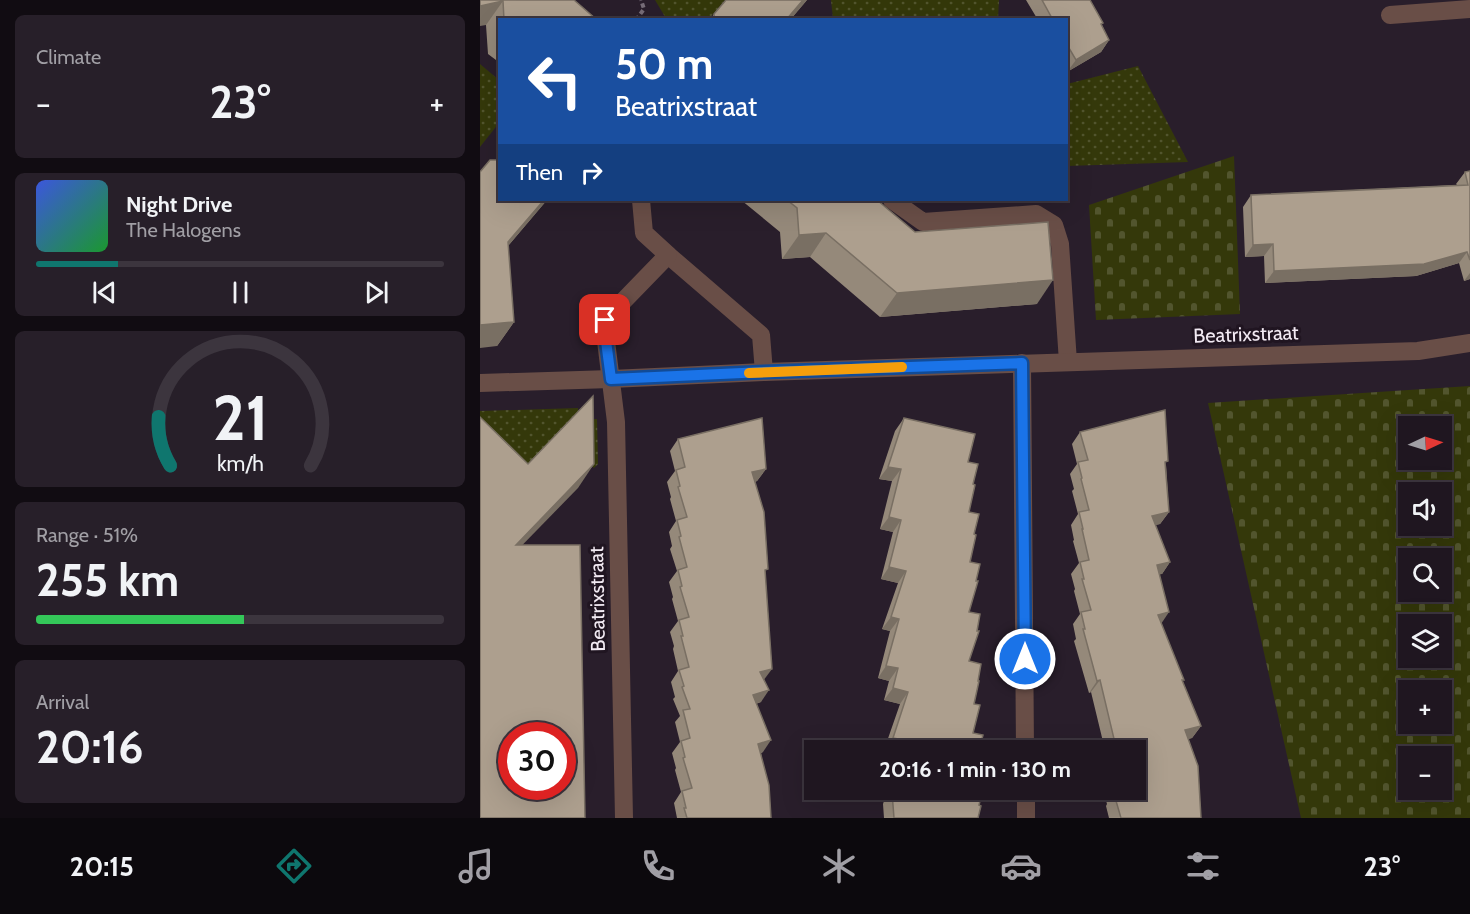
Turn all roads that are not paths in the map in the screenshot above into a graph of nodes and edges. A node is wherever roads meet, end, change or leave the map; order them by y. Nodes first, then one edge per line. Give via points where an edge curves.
1 (1470, 9) edge
2 (1390, 15) dead end
3 (641, 201) edge
4 (893, 201) edge
5 (668, 255) junction
6 (1470, 343) edge
7 (1068, 362) junction
8 (1022, 363) junction
9 (764, 372) junction
10 (611, 379) junction
11 (480, 383) edge
12 (1025, 740) edge
13 (1026, 800) edge
14 (624, 818) edge
15 (1026, 818) edge

1 - 2 street
3 - 5 street via 644,233
4 - 7 street via 923,222 1036,214 1054,225 1060,244
5 - 9 street via 761,335
5 - 10 street, Beatrixstraat via 605,320
6 - 7 street, Beatrixstraat via 1418,351
7 - 8 street, Beatrixstraat
8 - 9 street, Beatrixstraat
8 - 12 street
9 - 10 street, Beatrixstraat
10 - 11 street, Beatrixstraat
10 - 14 street, Beatrixstraat via 616,422
13 - 15 street

